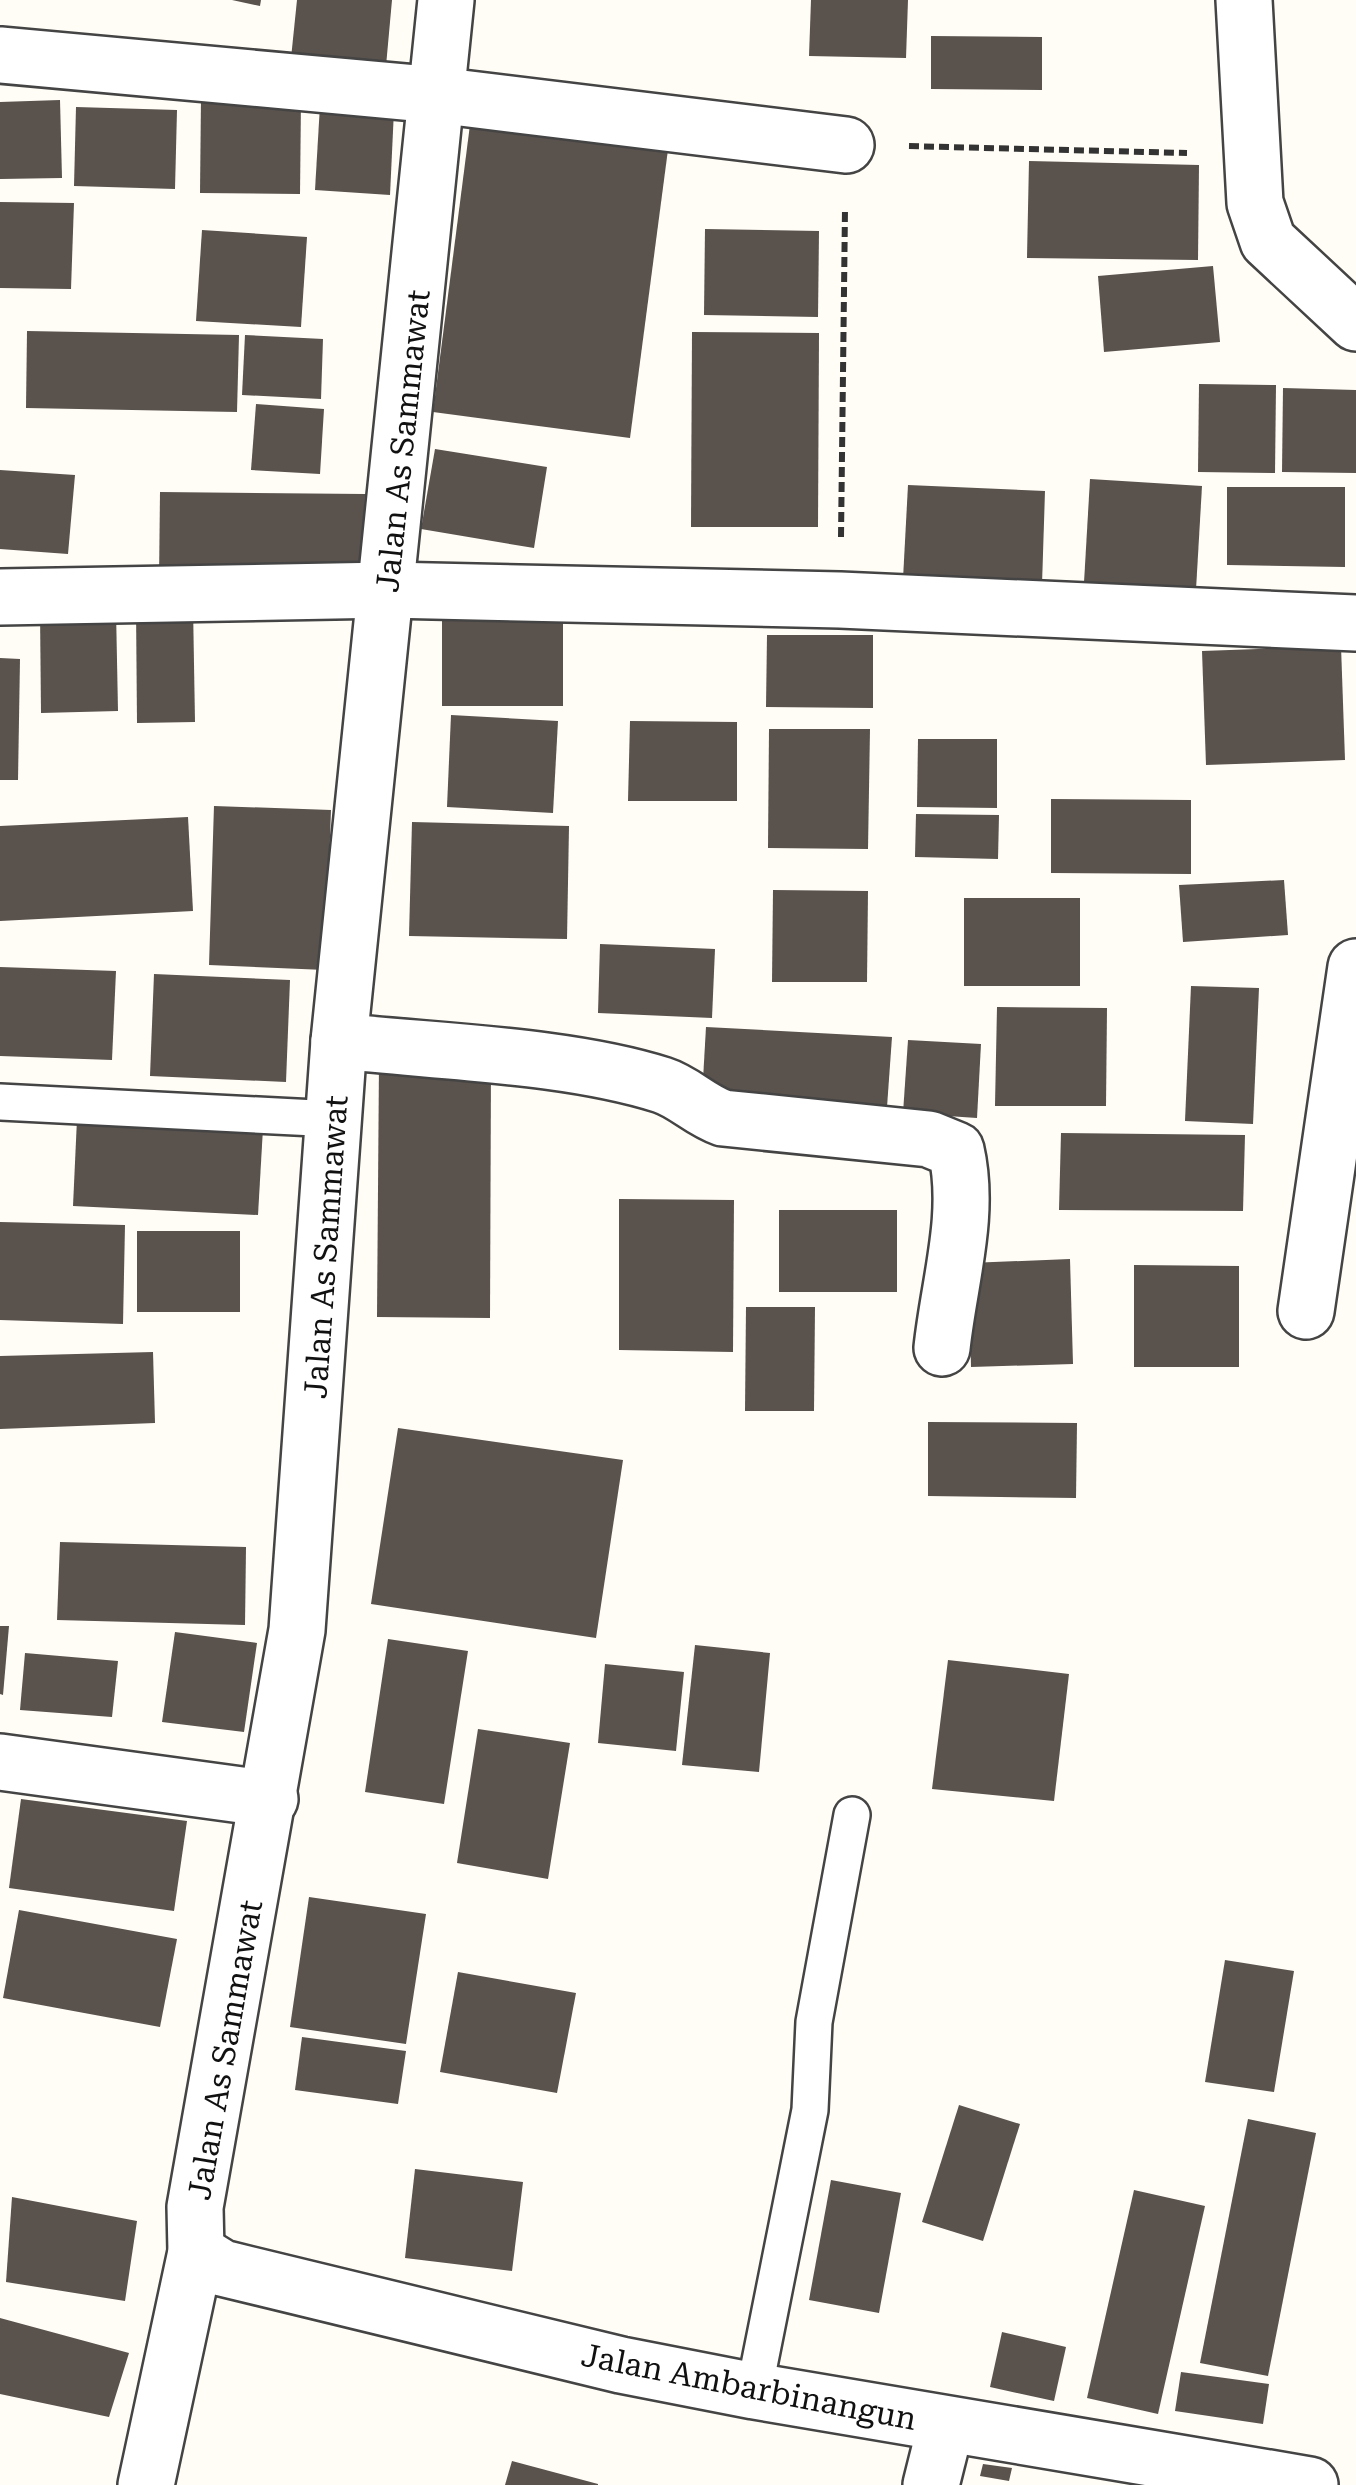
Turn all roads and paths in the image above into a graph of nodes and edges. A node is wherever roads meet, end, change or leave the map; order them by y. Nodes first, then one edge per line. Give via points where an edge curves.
1 (446, 0) edge
2 (1244, 0) edge
3 (0, 55) edge
4 (437, 94) junction
5 (846, 145) junction
6 (1253, 154) junction
7 (1356, 323) edge
8 (388, 590) junction
9 (0, 596) edge
10 (840, 600) junction
11 (1356, 623) edge
12 (1356, 967) edge
13 (340, 1041) junction
14 (0, 1102) edge
15 (335, 1119) junction
16 (1306, 1311) dead end
17 (942, 1348) dead end
18 (0, 1762) edge
19 (270, 1799) junction
20 (852, 1816) dead end
21 (196, 2252) junction
22 (754, 2392) junction
23 (946, 2425) junction
24 (146, 2485) edge
25 (932, 2485) edge
26 (1310, 2485) edge

1 - 4 street, Jalan As Sammawat
2 - 6 street
3 - 4 street
4 - 5 street
4 - 8 street, Jalan As Sammawat
5 - 6 path
5 - 10 path
6 - 7 street via 1255,203 1268,240
8 - 9 street
8 - 10 street
8 - 13 street, Jalan As Sammawat
10 - 11 street
12 - 16 street
13 - 15 street, Jalan As Sammawat
13 - 17 street via 612,1071 668,1086 723,1118 929,1139 956,1150 962,1175 959,1238
14 - 15 lane
15 - 19 street, Jalan As Sammawat via 298,1630
18 - 19 street
19 - 21 street, Jalan As Sammawat via 195,2207
20 - 22 lane via 814,2022 810,2110
21 - 22 street, Jalan Ambarbinangun via 222,2268
21 - 24 street, Jalan As Sammawat
22 - 23 street, Jalan Ambarbinangun
23 - 25 street
23 - 26 street, Jalan Ambarbinangun

